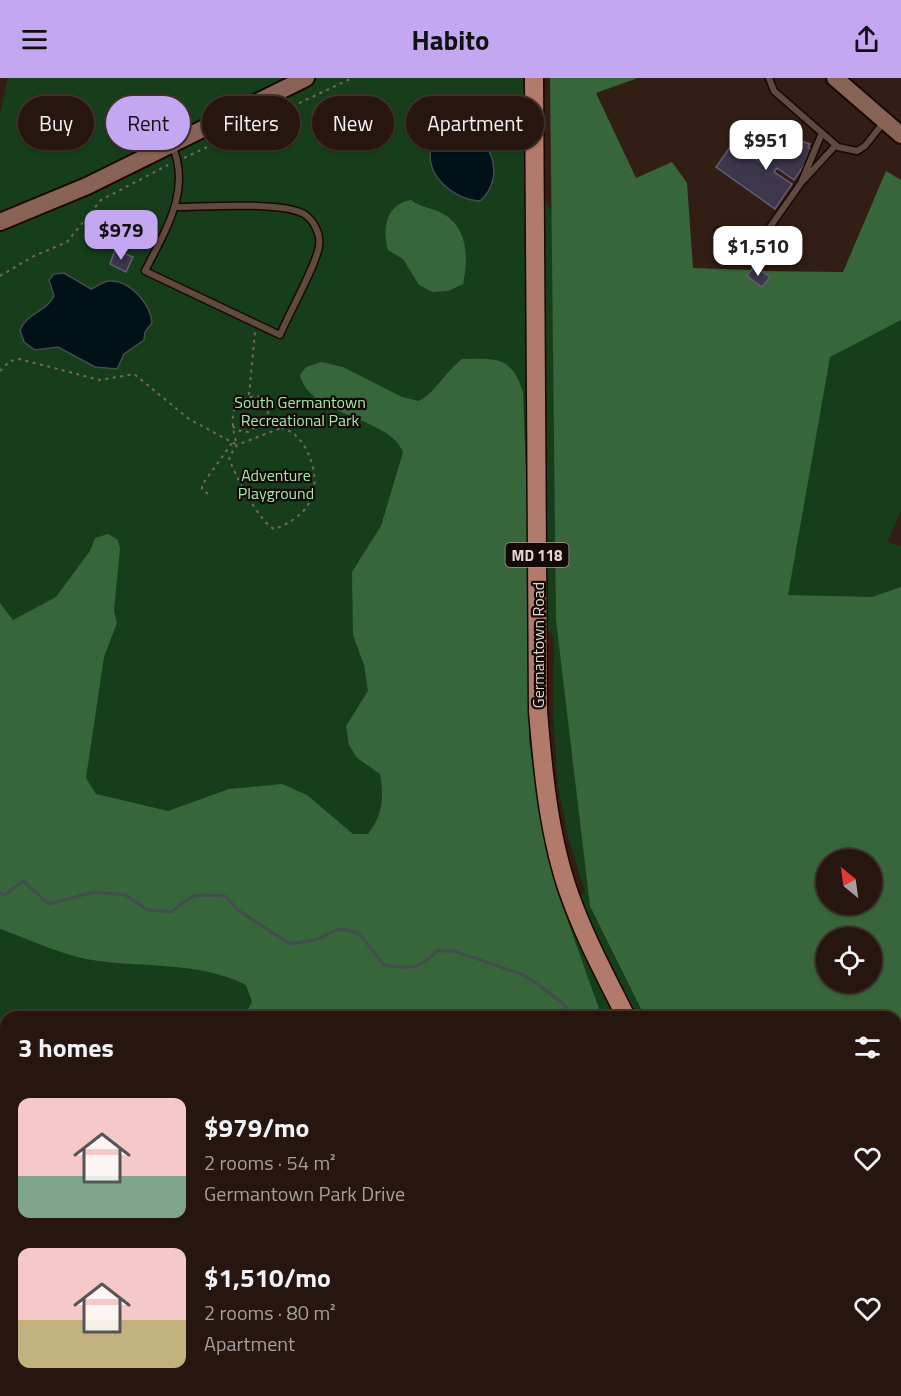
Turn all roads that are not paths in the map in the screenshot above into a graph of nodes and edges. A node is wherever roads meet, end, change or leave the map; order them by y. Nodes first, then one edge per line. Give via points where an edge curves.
1 (306, 78) edge
2 (534, 78) edge
3 (769, 78) edge
4 (835, 78) edge
5 (884, 122) junction
6 (822, 133) junction
7 (190, 135) edge
8 (901, 135) edge
9 (836, 145) junction
10 (160, 150) edge
11 (174, 150) edge
12 (801, 183) junction
13 (176, 207) junction
14 (0, 222) edge
15 (718, 231) dead end
16 (623, 1011) edge

1 - 7 street
2 - 16 main road, Germantown Road / MD 118 via 541,757 551,822 569,894
3 - 6 lane via 774,91
4 - 5 street
5 - 8 street
5 - 9 lane via 857,151
6 - 9 lane
6 - 12 lane
9 - 12 lane
10 - 14 street
11 - 13 lane via 180,187
12 - 15 lane via 751,254
13 - 13 lane via 145,272 280,334 319,248 311,219 280,208

